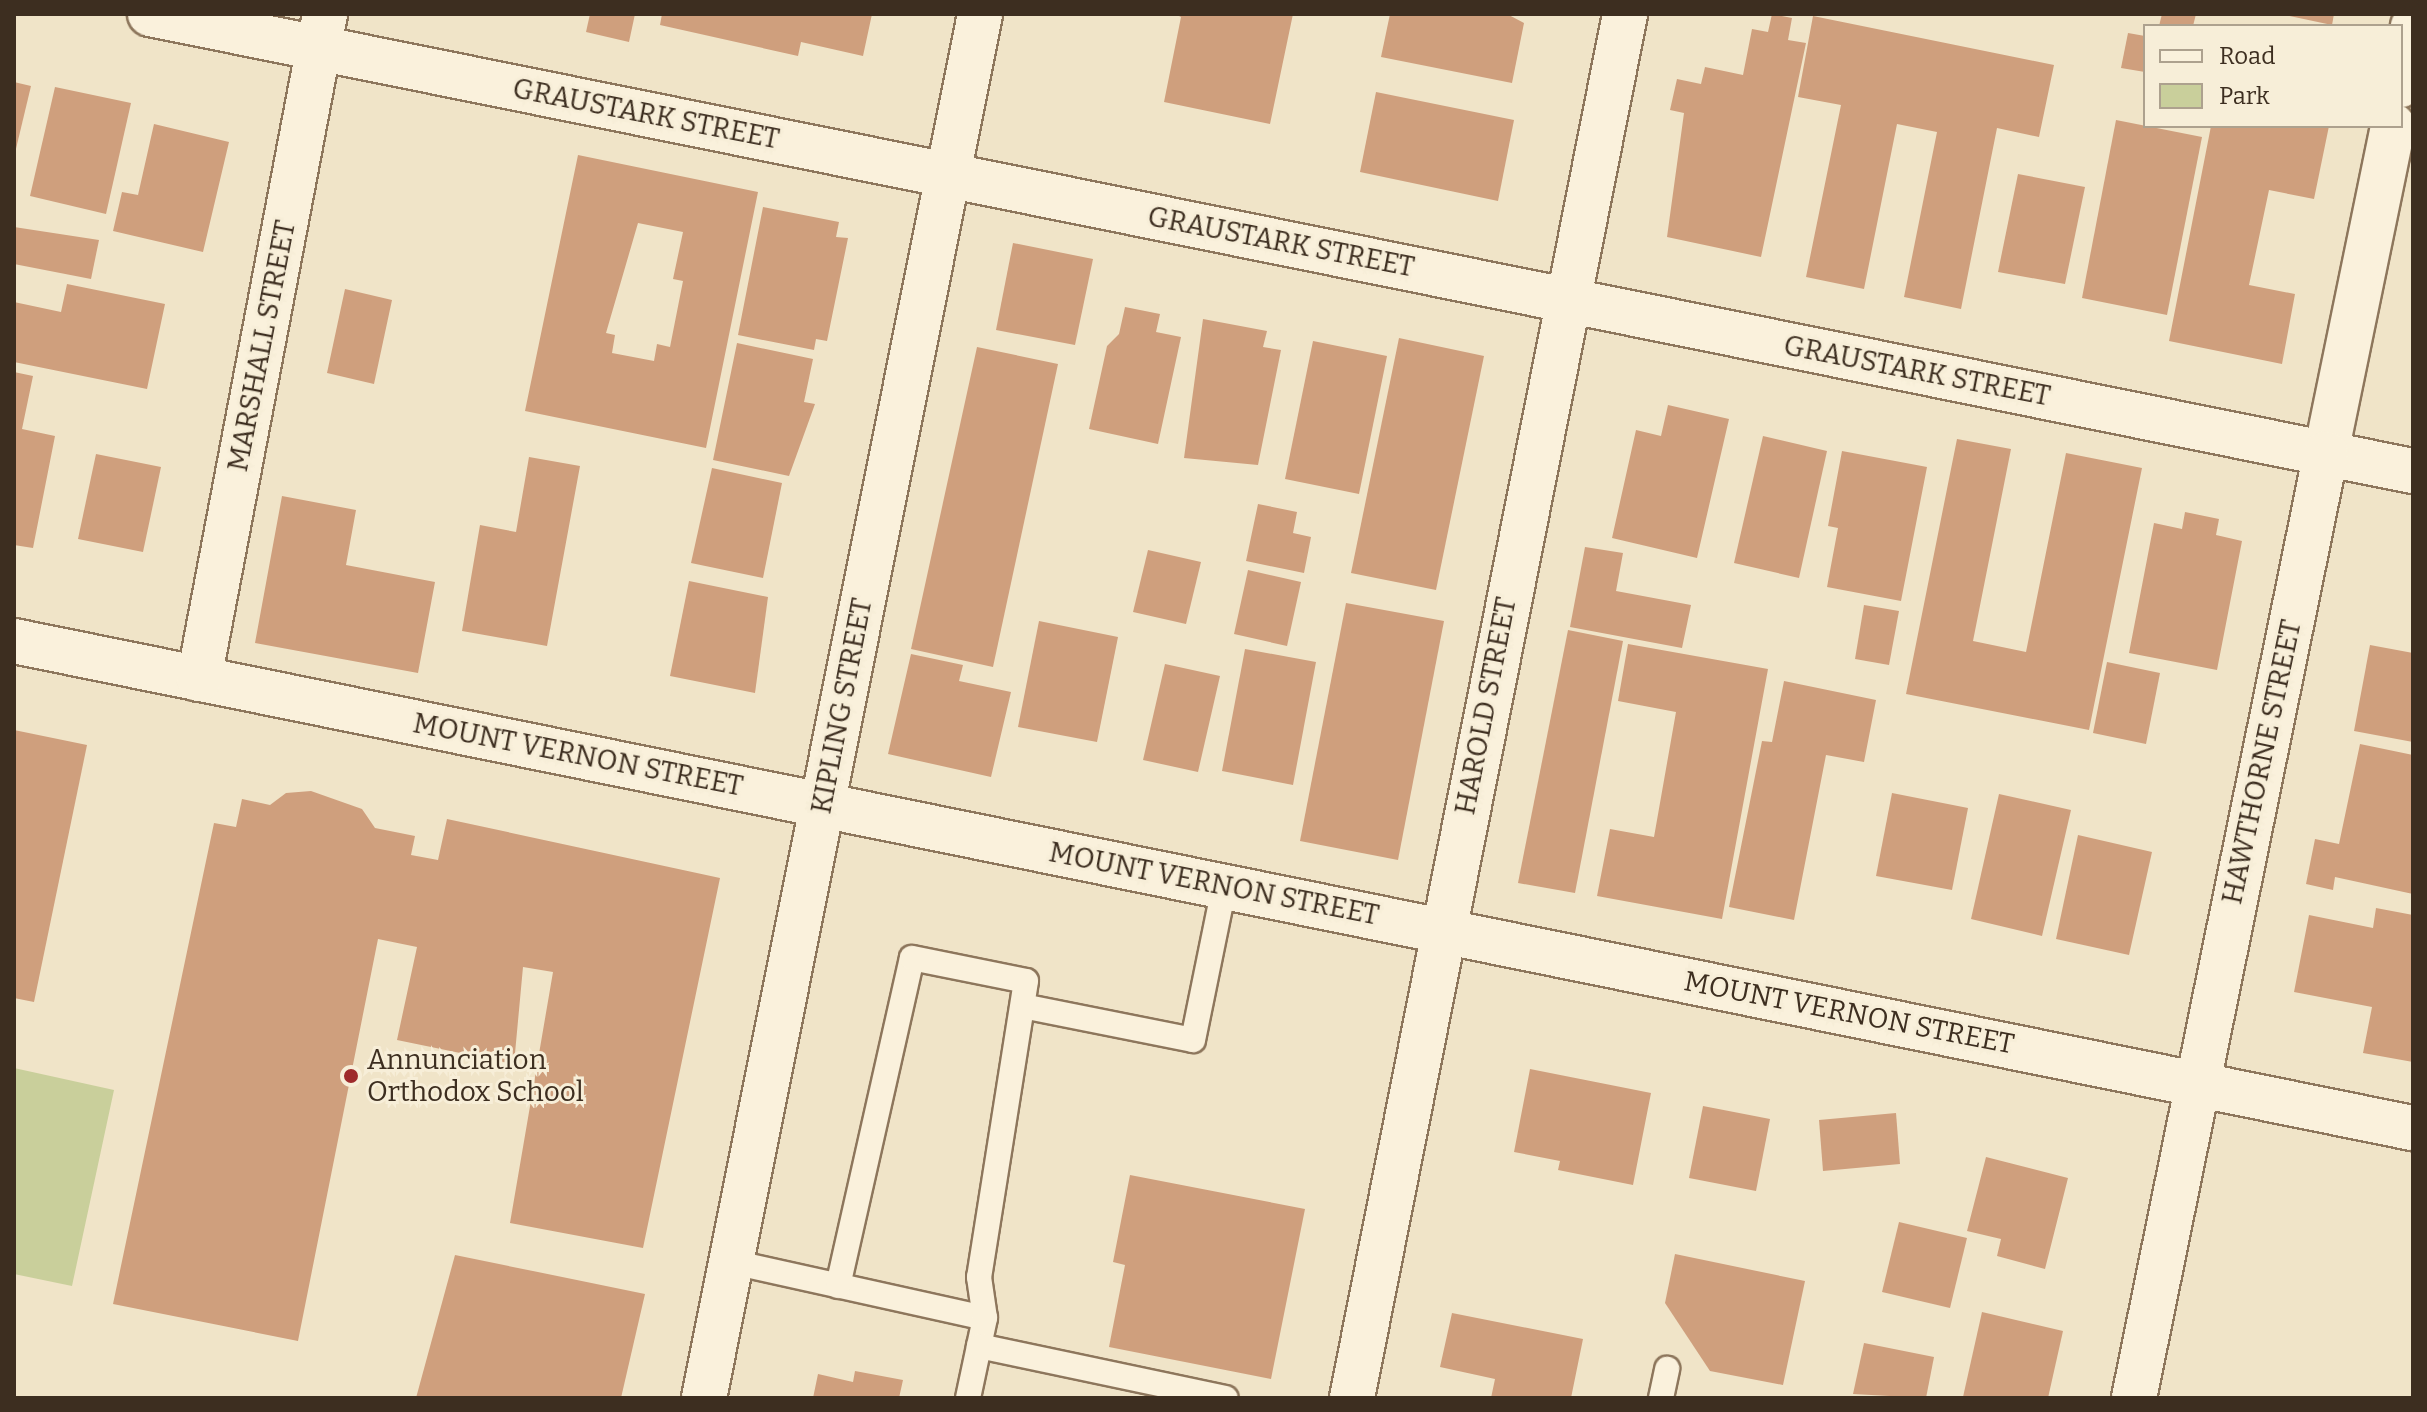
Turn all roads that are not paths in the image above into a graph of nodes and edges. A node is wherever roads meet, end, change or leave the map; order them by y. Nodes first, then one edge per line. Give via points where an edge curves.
1 (150, 14) edge
2 (980, 14) edge
3 (1625, 14) edge
4 (2413, 26) edge
5 (322, 31) edge
6 (2403, 75) edge
7 (2397, 152) edge
8 (948, 175) junction
9 (1567, 300) junction
10 (2326, 453) junction
11 (2413, 471) edge
12 (14, 641) edge
13 (199, 679) junction
14 (822, 805) junction
15 (1224, 887) junction
16 (1441, 931) junction
17 (1023, 1006) junction
18 (2196, 1083) junction
19 (2413, 1128) edge
20 (732, 1262) junction
21 (838, 1286) junction
22 (985, 1318) junction
23 (979, 1346) junction
24 (1667, 1369) dead end
25 (704, 1398) edge
26 (968, 1398) edge
27 (1226, 1398) edge
28 (1352, 1398) edge
29 (1661, 1398) edge
30 (2134, 1398) edge

1 - 5 street, GRAUSTARK STREET
2 - 8 street, KIPLING STREET
3 - 9 street, HAROLD STREET
4 - 6 street
5 - 8 street, GRAUSTARK STREET
5 - 13 street, MARSHALL STREET
7 - 10 street, HAWTHORNE STREET
8 - 9 street, GRAUSTARK STREET
8 - 14 street, KIPLING STREET
9 - 10 street, GRAUSTARK STREET
9 - 16 street, HAROLD STREET
10 - 11 street, GRAUSTARK STREET
10 - 18 street, HAWTHORNE STREET
12 - 13 street, MOUNT VERNON STREET
13 - 14 street, MOUNT VERNON STREET
14 - 15 street, MOUNT VERNON STREET
14 - 20 street, KIPLING STREET
15 - 16 street, MOUNT VERNON STREET
15 - 17 lane via 1193,1040
16 - 18 street, MOUNT VERNON STREET
16 - 28 street, HAROLD STREET
17 - 21 lane via 1026,981 912,958
17 - 22 lane via 979,1277
18 - 19 street, MOUNT VERNON STREET
18 - 30 street, HAWTHORNE STREET
20 - 21 lane
20 - 25 street, KIPLING STREET
21 - 22 lane
22 - 23 lane
23 - 26 lane
23 - 27 lane
24 - 29 lane

